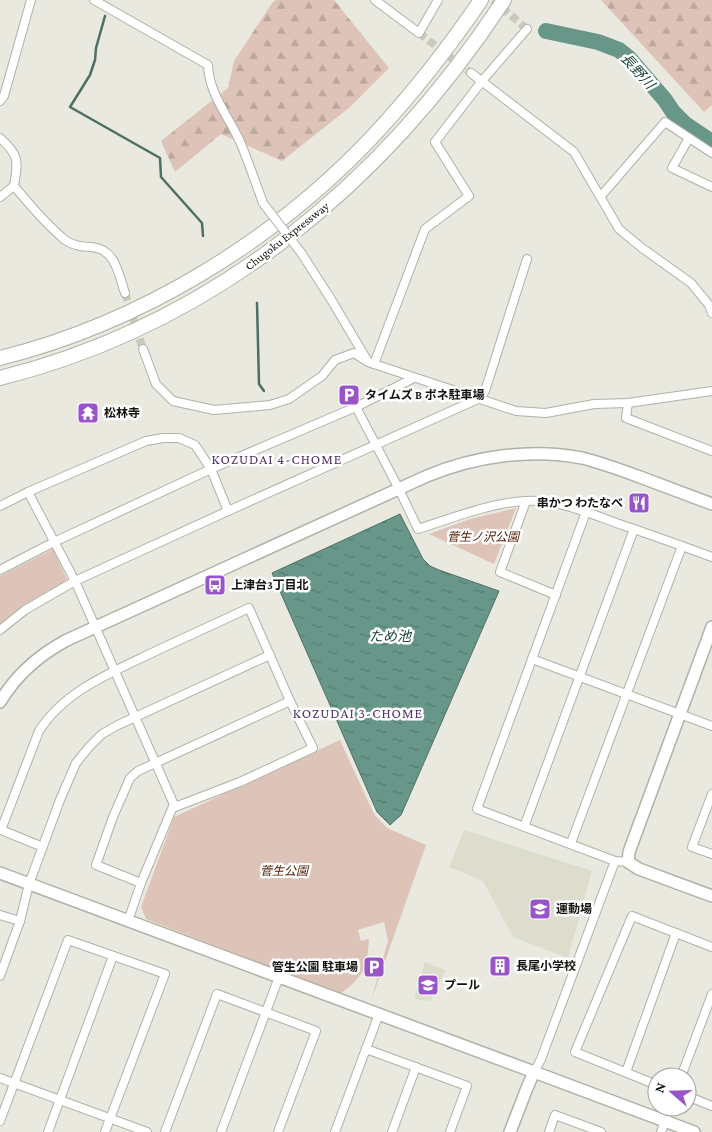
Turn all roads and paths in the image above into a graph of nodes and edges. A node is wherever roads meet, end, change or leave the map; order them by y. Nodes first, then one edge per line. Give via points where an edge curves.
1 (31, 0) edge
2 (94, 0) edge
3 (375, 0) edge
4 (438, 0) edge
5 (481, 0) edge
6 (504, 0) edge
7 (527, 29) dead end
8 (471, 73) tunnel mouth
9 (482, 81) junction
10 (0, 101) edge
11 (0, 138) edge
12 (689, 138) junction
13 (712, 153) edge
14 (14, 186) junction
15 (712, 186) edge
16 (601, 196) junction
17 (0, 197) edge
18 (527, 259) dead end
19 (125, 293) tunnel mouth
20 (712, 313) edge
21 (143, 349) tunnel mouth
22 (0, 358) edge
23 (371, 363) junction
24 (0, 378) edge
25 (414, 378) junction
26 (712, 391) edge
27 (478, 399) junction
28 (628, 403) junction
29 (356, 407) junction
30 (376, 445) junction
31 (712, 451) edge
32 (211, 469) junction
33 (399, 489) junction
34 (28, 492) junction
35 (526, 501) junction
36 (712, 504) edge
37 (0, 506) edge
38 (228, 511) junction
39 (586, 512) junction
40 (634, 529) junction
41 (54, 542) junction
42 (682, 546) junction
43 (712, 557) edge
44 (0, 570) edge
45 (75, 581) junction
46 (556, 595) junction
47 (712, 627) edge
48 (94, 628) junction
49 (0, 630) edge
50 (270, 654) junction
51 (532, 659) junction
52 (114, 671) junction
53 (580, 677) junction
54 (626, 694) junction
55 (290, 701) junction
56 (0, 702) edge
57 (680, 714) junction
58 (136, 718) junction
59 (712, 726) edge
60 (156, 763) junction
61 (712, 794) edge
62 (174, 804) junction
63 (524, 827) junction
64 (571, 844) junction
65 (43, 847) junction
66 (712, 854) edge
67 (615, 861) junction
68 (628, 862) junction
69 (0, 873) edge
70 (141, 883) junction
71 (29, 884) junction
72 (712, 896) edge
73 (0, 915) edge
74 (20, 921) junction
75 (128, 921) junction
76 (676, 933) junction
77 (712, 947) edge
78 (113, 956) junction
79 (0, 976) edge
80 (279, 977) junction
81 (712, 994) edge
82 (266, 1012) junction
83 (379, 1014) junction
84 (366, 1049) junction
85 (416, 1067) junction
86 (685, 1067) edge
87 (534, 1072) junction
88 (626, 1072) junction
89 (0, 1078) edge
90 (647, 1081) edge
91 (14, 1083) junction
92 (60, 1100) junction
93 (697, 1100) edge
94 (712, 1106) edge
95 (110, 1119) junction
96 (0, 1121) edge
97 (663, 1127) edge
98 (48, 1132) edge
99 (106, 1132) edge
100 (147, 1132) edge
101 (165, 1132) edge
102 (221, 1132) edge
103 (278, 1132) edge
104 (335, 1132) edge
105 (392, 1132) edge
106 (450, 1132) edge
107 (510, 1132) edge
108 (549, 1132) edge
109 (602, 1132) edge
110 (694, 1132) edge

1 - 10 street
2 - 23 street, bridge via 208,65 209,80 240,143 264,203 302,254
3 - 4 street via 419,33
5 - 22 highway, Chugoku Expressway via 446,49 375,134 301,203 260,236 172,291 124,314 74,336
6 - 24 highway, Chugoku Expressway via 462,60 389,147 310,221 268,253 177,310 129,333 79,354
7 - 9 street
8 - 9 street
9 - 16 street via 574,152
9 - 23 street via 435,142 469,196 425,229
11 - 14 street via 12,148 18,163
12 - 13 street
12 - 15 street via 672,168
12 - 16 street via 665,122
14 - 17 street
14 - 19 street via 40,217 67,241 108,254 115,262
16 - 20 street via 620,229 691,283
18 - 27 street via 485,391
21 - 23 street via 156,384 173,401 214,410 289,400 322,376 335,360 354,353
23 - 25 street
25 - 27 street
25 - 29 street
26 - 28 street
27 - 28 street via 516,411 546,413 594,404
27 - 30 street
28 - 31 street via 626,418
29 - 30 street
29 - 32 street
30 - 33 street
30 - 38 street
32 - 34 street via 195,445 178,438 162,438 146,441
32 - 38 street
32 - 41 street
33 - 35 street via 418,529 498,505
33 - 36 street via 468,462 517,455 549,455 580,458 610,466
33 - 48 street
34 - 37 street
34 - 41 street
35 - 39 street via 556,503
35 - 46 street via 500,572
38 - 45 street
39 - 40 street
39 - 46 street
40 - 42 street
40 - 53 street
41 - 44 street
41 - 45 street
42 - 43 street
42 - 54 street
45 - 48 street
45 - 49 street via 25,610
46 - 51 street
47 - 57 street
48 - 52 street
48 - 56 street via 42,654 28,666
50 - 52 street via 249,608
50 - 55 street
50 - 58 street
51 - 53 street
51 - 63 street via 477,809
52 - 58 street
52 - 65 street via 61,704 39,731 1,830
53 - 54 street
53 - 63 street
54 - 57 street
54 - 64 street
55 - 60 street
55 - 62 street via 313,748 231,785 175,807
57 - 59 street
57 - 68 street
58 - 60 street
58 - 65 street via 102,734 76,763
60 - 62 street
60 - 70 street via 130,778 96,865
61 - 66 street via 692,847
62 - 70 street
63 - 64 street
64 - 67 street
65 - 71 street
67 - 68 street
67 - 87 street
68 - 72 street
69 - 71 street
70 - 75 street
71 - 74 street
71 - 75 street
73 - 74 street
74 - 79 street
75 - 80 street
76 - 77 street
76 - 88 street
76 - 88 street via 632,916 575,1052
78 - 91 street via 68,940
78 - 92 street
78 - 95 street via 165,974
80 - 82 street
80 - 83 street
81 - 86 street
82 - 101 street via 217,994
82 - 102 street
82 - 103 street via 316,1031
83 - 84 street
83 - 87 street
84 - 85 street
84 - 104 street
85 - 105 street
85 - 106 street via 467,1086
87 - 97 street
87 - 107 street
88 - 90 street
89 - 91 street
91 - 92 street
91 - 96 street
92 - 95 street
92 - 98 street
93 - 94 street
95 - 99 street
95 - 100 street
97 - 110 street
108 - 109 street via 555,1115

